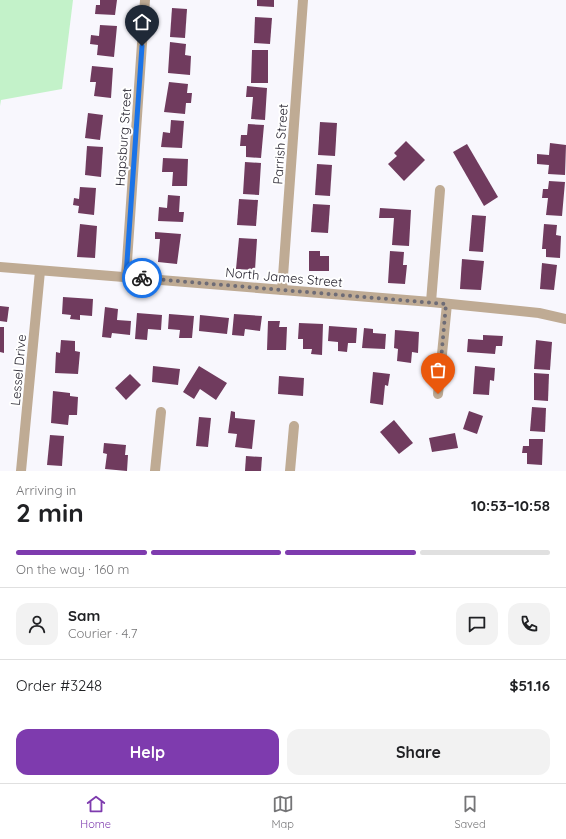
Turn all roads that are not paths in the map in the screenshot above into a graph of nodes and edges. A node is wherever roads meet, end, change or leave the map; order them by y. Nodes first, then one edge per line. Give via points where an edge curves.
1 (145, 0) edge
2 (303, 0) edge
3 (440, 190) dead end
4 (0, 266) edge
5 (40, 271) junction
6 (126, 276) junction
7 (282, 290) junction
8 (431, 302) junction
9 (446, 304) junction
10 (566, 319) edge
11 (438, 394) dead end
12 (161, 412) dead end
13 (294, 426) dead end
14 (21, 471) edge
15 (155, 471) edge
16 (290, 471) edge

1 - 6 street, Hapsburg Street
2 - 7 street, Parrish Street
3 - 8 street
4 - 5 street, North James Street
5 - 6 street, North James Street
5 - 14 street, Lessel Drive
6 - 7 street, North James Street
7 - 8 street, North James Street
8 - 9 street, North James Street
9 - 10 street, North James Street via 532,312
9 - 11 street
12 - 15 street
13 - 16 street

